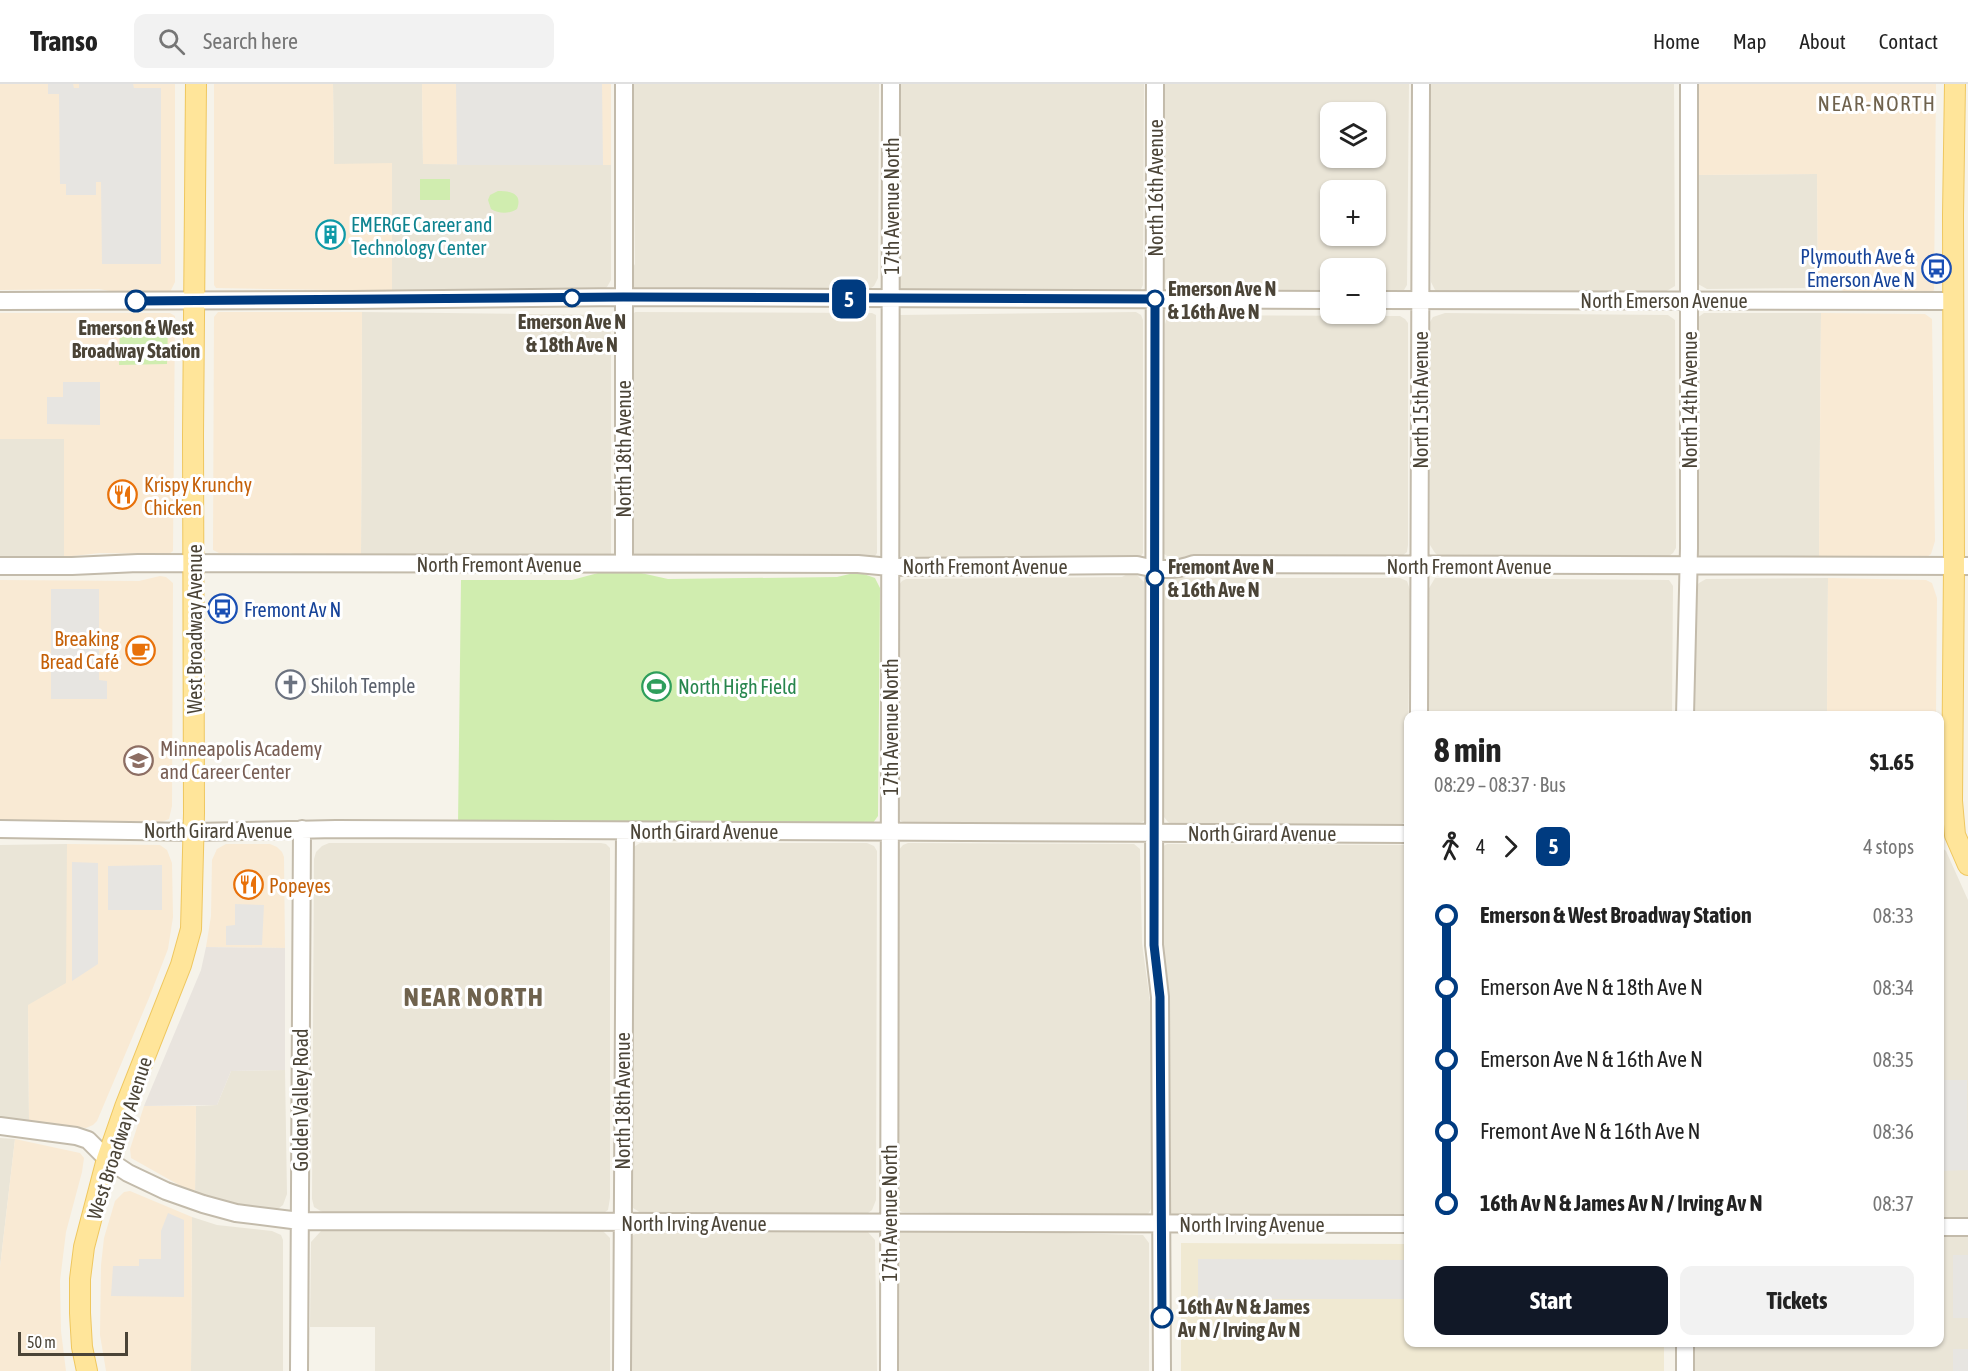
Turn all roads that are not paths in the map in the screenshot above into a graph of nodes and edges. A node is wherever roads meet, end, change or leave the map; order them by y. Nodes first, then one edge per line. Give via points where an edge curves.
1 (196, 84) edge
2 (624, 84) edge
3 (891, 84) edge
4 (1155, 84) edge
5 (1421, 84) edge
6 (1689, 84) edge
7 (1955, 84) edge
8 (623, 297) junction
9 (892, 299) junction
10 (1155, 299) junction
11 (195, 300) junction
12 (1320, 300) edge
13 (1386, 300) edge
14 (1420, 300) junction
15 (1689, 300) junction
16 (0, 301) edge
17 (1960, 303) edge
18 (624, 562) junction
19 (194, 563) junction
20 (0, 566) edge
21 (1421, 566) junction
22 (1688, 566) junction
23 (890, 567) junction
24 (1961, 567) edge
25 (1155, 569) junction
26 (1419, 711) edge
27 (1685, 711) edge
28 (302, 829) junction
29 (0, 830) edge
30 (625, 831) junction
31 (194, 832) junction
32 (890, 832) junction
33 (1154, 833) junction
34 (1404, 834) edge
35 (1947, 835) edge
36 (1968, 865) edge
37 (0, 1125) edge
38 (107, 1159) junction
39 (300, 1221) junction
40 (889, 1222) junction
41 (622, 1223) junction
42 (1162, 1224) junction
43 (1404, 1224) edge
44 (1944, 1227) edge
45 (1968, 1227) edge
46 (1685, 1347) edge
47 (87, 1371) edge
48 (299, 1371) edge
49 (622, 1371) edge
50 (889, 1371) edge
51 (1162, 1371) edge
52 (1685, 1371) edge

1 - 11 main road, West Broadway Avenue
2 - 8 street, North 18th Avenue
3 - 9 street, 17th Avenue North
4 - 10 street, North 16th Avenue
5 - 14 street, North 15th Avenue
6 - 15 street, North 14th Avenue
7 - 17 main road
8 - 9 street
8 - 11 street
8 - 18 street, North 18th Avenue
9 - 10 street
9 - 23 street, 17th Avenue North
10 - 12 street
10 - 25 street, North 16th Avenue
11 - 16 street
11 - 19 main road, West Broadway Avenue
13 - 14 street, North Emerson Avenue
14 - 15 street, North Emerson Avenue
14 - 21 street, North 15th Avenue
15 - 17 street, North Emerson Avenue
15 - 22 street, North 14th Avenue
17 - 24 main road
18 - 19 street, North Fremont Avenue
18 - 23 street, North Fremont Avenue
19 - 20 street, North Fremont Avenue
19 - 31 main road, West Broadway Avenue
21 - 22 street, North Fremont Avenue
21 - 25 street, North Fremont Avenue via 1194,564 1180,569
21 - 26 street, North 15th Avenue
22 - 24 street, North Fremont Avenue
22 - 27 street, North 14th Avenue
23 - 25 street, North Fremont Avenue
23 - 32 street, 17th Avenue North
24 - 35 main road via 1952,801
25 - 33 street, North 16th Avenue
28 - 30 street, North Girard Avenue
28 - 31 street, North Girard Avenue
28 - 39 street, Golden Valley Road
29 - 31 street, North Girard Avenue
30 - 32 street, North Girard Avenue
30 - 41 street, North 18th Avenue
31 - 38 main road, West Broadway Avenue via 191,923 184,956
32 - 33 street, North Girard Avenue
32 - 40 street, 17th Avenue North
33 - 34 street, North Girard Avenue
33 - 42 street, North 16th Avenue
35 - 36 main road
37 - 38 street, North Irving Avenue via 76,1136 88,1140
38 - 39 street, North Irving Avenue via 166,1191 203,1204 236,1213
38 - 47 main road, West Broadway Avenue via 84,1247 80,1279 82,1347
39 - 41 street, North Irving Avenue
39 - 48 street, Golden Valley Road
40 - 41 street, North Irving Avenue
40 - 42 street, North Irving Avenue
40 - 50 street, 17th Avenue North
41 - 49 street, North 18th Avenue
42 - 43 street, North Irving Avenue
42 - 51 street, North 16th Avenue
44 - 45 street
46 - 52 street

